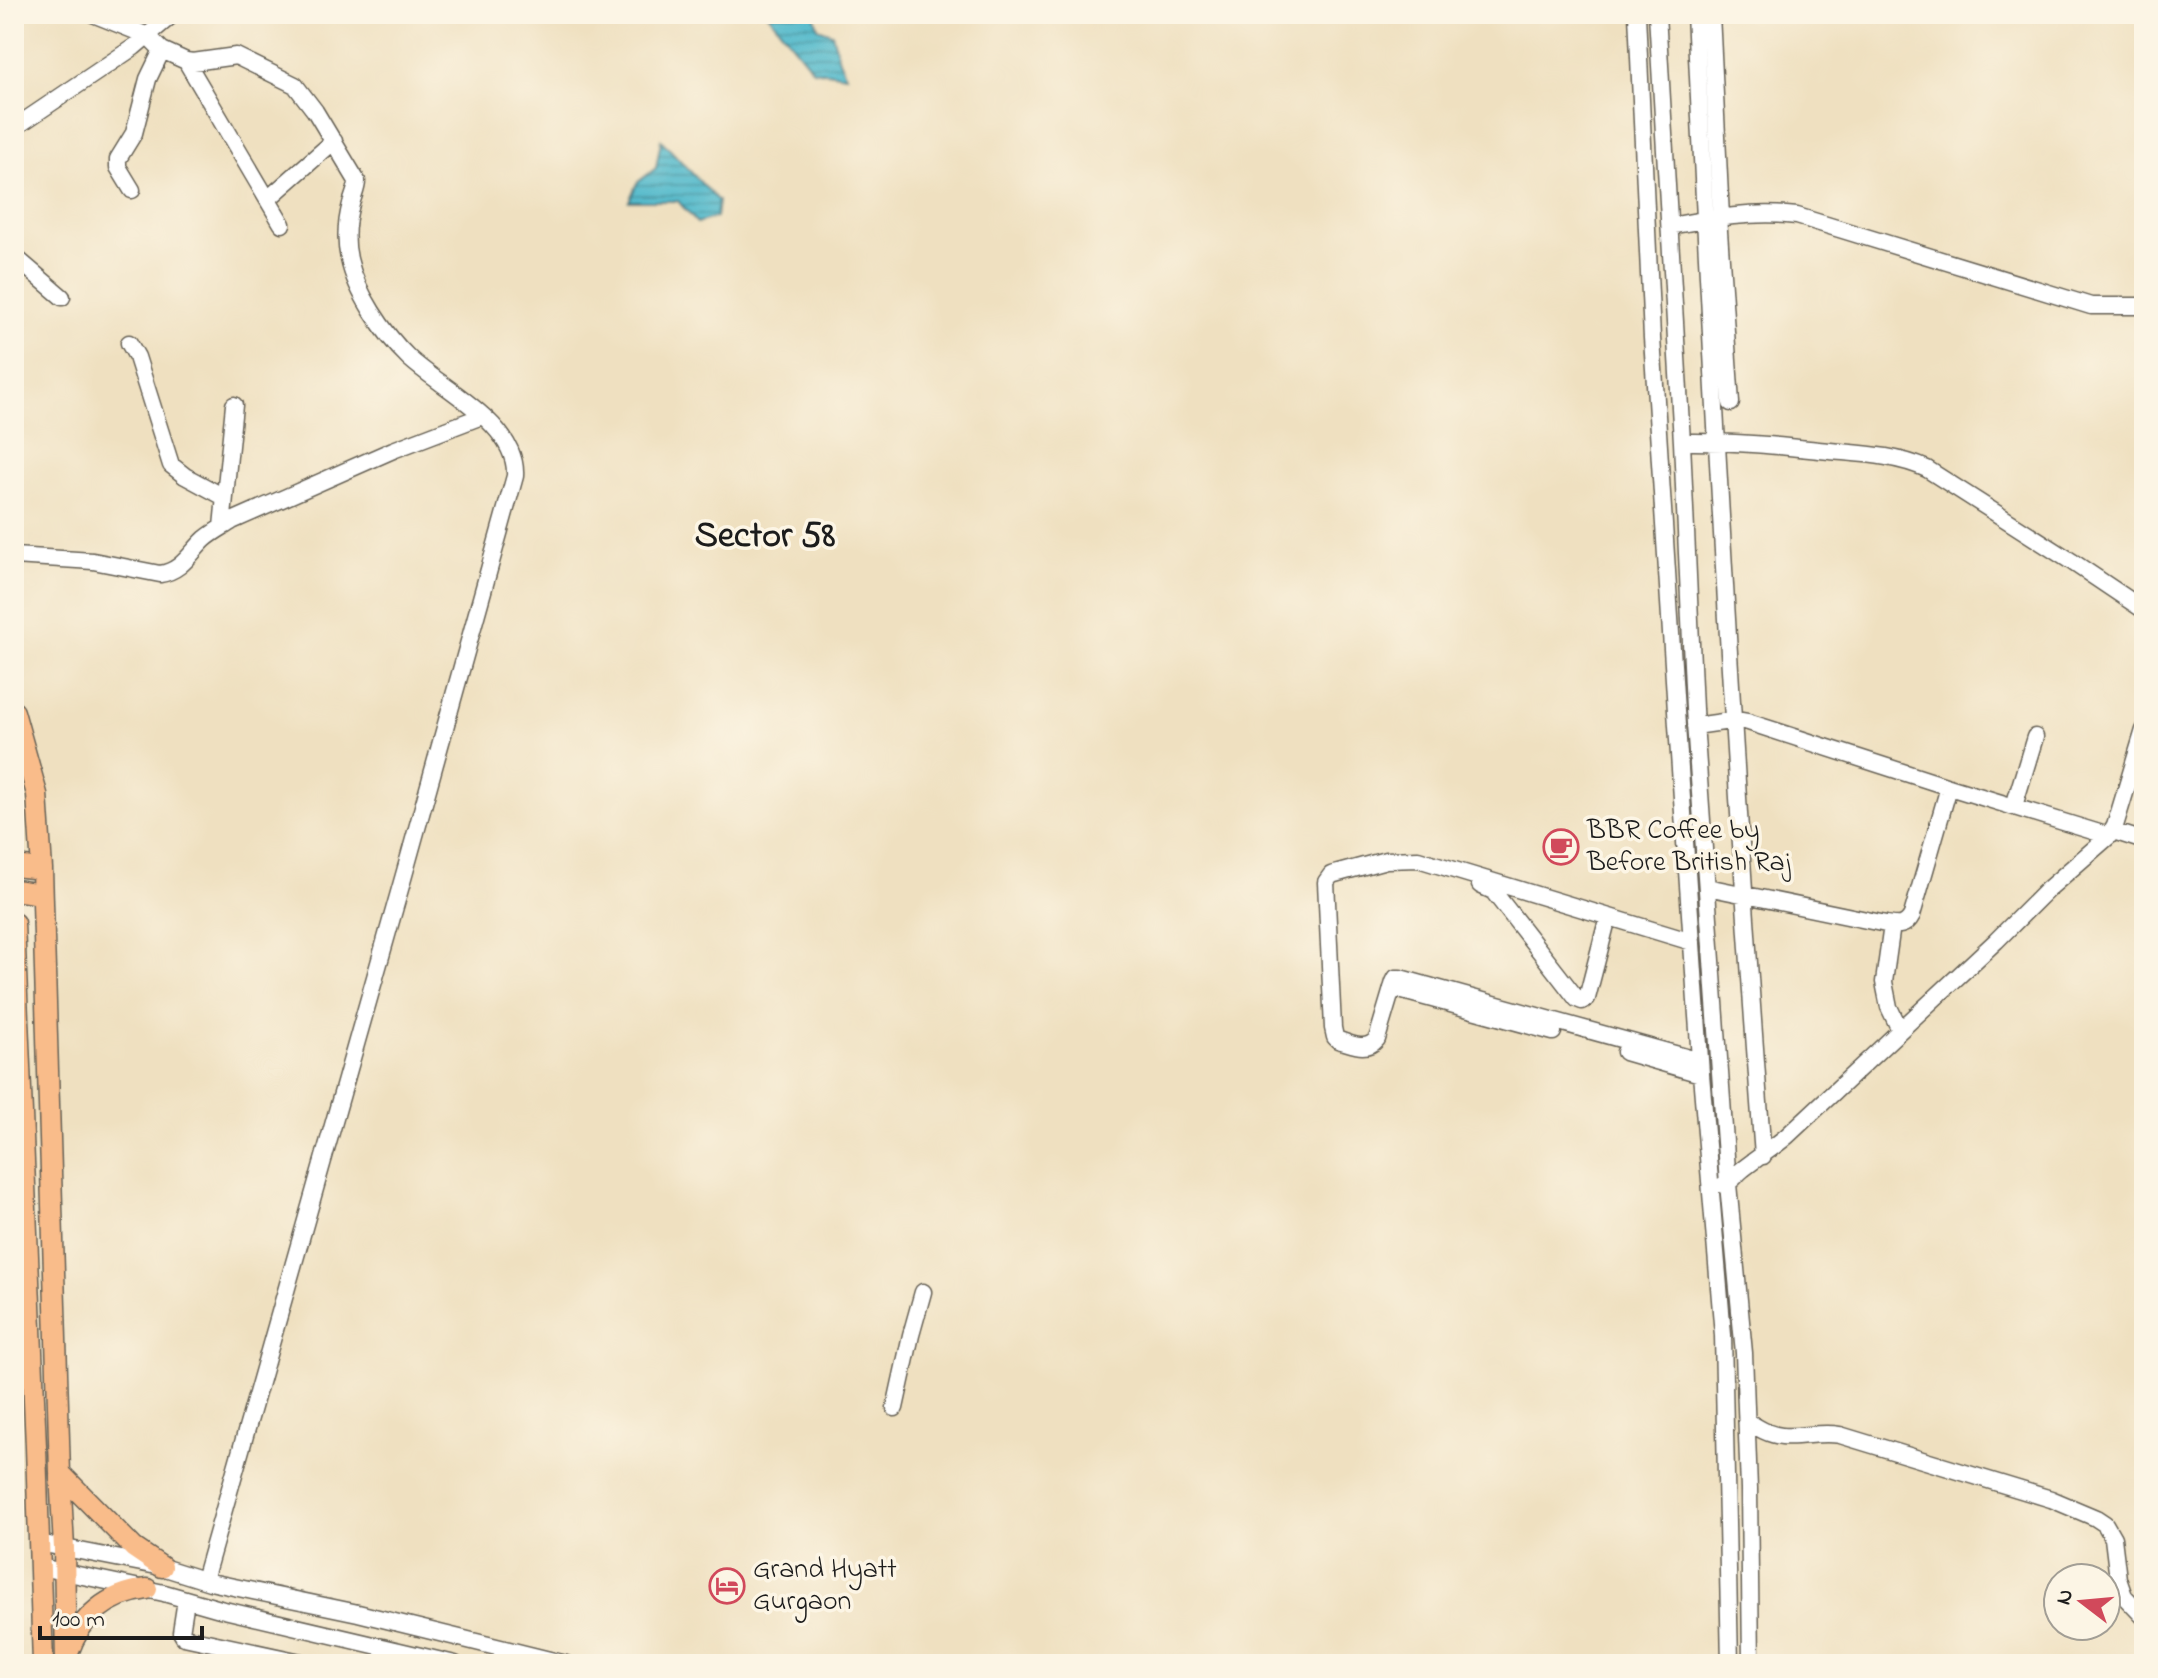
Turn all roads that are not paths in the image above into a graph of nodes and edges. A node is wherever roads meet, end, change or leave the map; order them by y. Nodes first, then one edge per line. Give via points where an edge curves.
1 (93, 14) edge
2 (1637, 14) edge
3 (1657, 14) edge
4 (1695, 14) edge
5 (1711, 14) edge
6 (161, 21) edge
7 (162, 50) junction
8 (186, 61) junction
9 (14, 128) edge
10 (334, 141) junction
11 (132, 190) dead end
12 (268, 199) junction
13 (1715, 218) junction
14 (282, 224) dead end
15 (1670, 226) junction
16 (14, 256) edge
17 (62, 297) dead end
18 (2144, 306) edge
19 (129, 343) dead end
20 (1731, 403) dead end
21 (234, 405) dead end
22 (482, 416) junction
23 (1715, 441) junction
24 (1682, 442) junction
25 (224, 497) junction
26 (222, 527) junction
27 (14, 556) edge
28 (2144, 610) edge
29 (14, 712) edge
30 (1733, 721) junction
31 (1695, 726) junction
32 (2144, 730) edge
33 (2035, 737) dead end
34 (2139, 759) edge
35 (1949, 787) junction
36 (2014, 806) junction
37 (2111, 833) junction
38 (2144, 841) edge
39 (14, 866) edge
40 (42, 869) junction
41 (1476, 877) junction
42 (1707, 887) junction
43 (14, 890) edge
44 (42, 894) junction
45 (1744, 896) junction
46 (1608, 917) junction
47 (14, 923) edge
48 (1892, 925) junction
49 (14, 940) edge
50 (1692, 942) junction
51 (1900, 1030) junction
52 (1701, 1068) junction
53 (1763, 1156) junction
54 (1728, 1184) junction
55 (1711, 1188) junction
56 (923, 1292) dead end
57 (895, 1408) dead end
58 (1747, 1421) junction
59 (60, 1473) junction
60 (39, 1543) junction
61 (64, 1548) junction
62 (40, 1567) junction
63 (162, 1567) junction
64 (64, 1571) junction
65 (204, 1580) junction
66 (147, 1589) junction
67 (186, 1600) junction
68 (300, 1602) junction
69 (2144, 1617) edge
70 (294, 1626) junction
71 (66, 1661) edge
72 (43, 1664) edge
73 (310, 1664) edge
74 (455, 1664) edge
75 (566, 1664) edge
76 (1730, 1664) edge
77 (1751, 1664) edge

1 - 6 street
2 - 50 street via 1652,338
3 - 15 street
4 - 13 street
5 - 13 street
6 - 7 street
6 - 9 street
7 - 8 street
7 - 11 street via 134,133 118,159
8 - 10 street via 236,56 290,82 302,91
8 - 12 street
10 - 12 street
10 - 22 street via 357,181 347,235 352,273 362,294 407,356
12 - 14 street
13 - 15 street
13 - 18 street via 1797,216 2091,306
13 - 20 street
13 - 23 street
15 - 24 street
16 - 17 street
19 - 25 street via 171,465
21 - 25 street
22 - 26 street
22 - 65 street via 511,448 515,476
23 - 24 street
23 - 28 street via 1916,464
23 - 30 street
24 - 31 street
25 - 26 street
26 - 27 street via 170,573 101,561
29 - 40 main road via 37,794
30 - 31 street
30 - 35 street
30 - 45 street
31 - 42 street
32 - 34 street
33 - 36 street
34 - 37 street
35 - 36 street
35 - 48 street via 1912,915 1903,925
36 - 37 street
37 - 38 street
37 - 51 street
39 - 40 main road
40 - 44 main road
41 - 46 street
41 - 46 street via 1582,1001
41 - 52 street via 1407,859 1328,878 1338,1040 1372,1045 1400,978 1462,1001
42 - 45 street
42 - 54 street
43 - 44 main road
44 - 59 main road
45 - 48 street
45 - 53 street
46 - 50 street
47 - 49 main road
48 - 51 street via 1884,982
49 - 60 main road
50 - 52 street
51 - 53 street
52 - 55 street
53 - 54 street
54 - 55 street
54 - 58 street
55 - 76 street via 1725,1368
56 - 57 street
58 - 69 street via 1783,1436 1840,1435 2051,1499 2096,1518 2113,1538 2124,1596
58 - 77 street
59 - 61 main road
59 - 63 main road via 134,1548
60 - 61 street
60 - 62 main road
61 - 63 street
61 - 64 main road
62 - 64 street
62 - 72 main road
63 - 65 street
64 - 66 street
64 - 71 main road
65 - 68 street
66 - 67 street
66 - 71 main road via 128,1592 97,1610 74,1637
67 - 70 street
67 - 73 street via 184,1637
68 - 70 street
68 - 75 street
70 - 74 street

